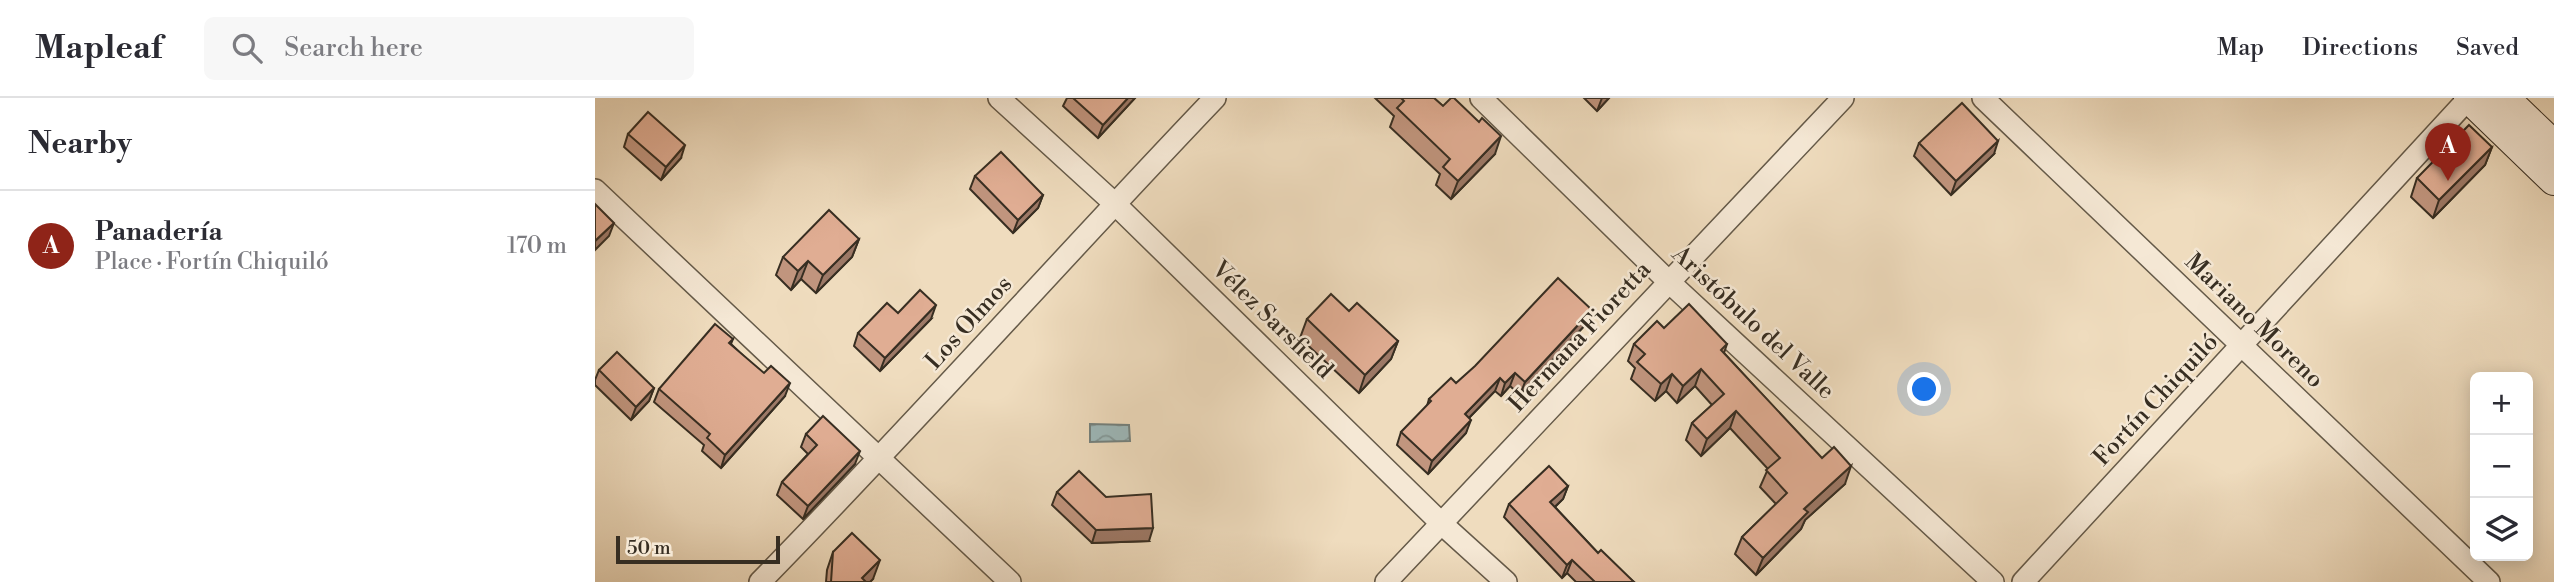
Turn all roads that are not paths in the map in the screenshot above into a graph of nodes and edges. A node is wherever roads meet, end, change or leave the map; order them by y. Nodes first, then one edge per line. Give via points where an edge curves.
1 (999, 98) edge
2 (1215, 98) edge
3 (1481, 98) edge
4 (1843, 98) edge
5 (1983, 98) edge
6 (2469, 98) edge
7 (2504, 98) edge
8 (2554, 146) edge
9 (2554, 180) edge
10 (595, 190) edge
11 (1114, 203) junction
12 (1668, 281) junction
13 (2242, 347) junction
14 (880, 459) junction
15 (1442, 524) junction
16 (760, 582) edge
17 (1010, 582) edge
18 (1386, 582) edge
19 (1506, 582) edge
20 (1993, 582) edge
21 (2023, 582) edge
22 (2489, 582) edge

1 - 11 street, Vélez Sarsfield
2 - 11 street, Los Olmos
3 - 12 street, Aristóbulo del Valle
4 - 12 street, Hermana Fioretta
5 - 13 street, Mariano Moreno
6 - 9 main road
6 - 13 street, Fortín Chiquiló
7 - 8 main road
10 - 14 street
11 - 14 street, Los Olmos
11 - 15 street, Vélez Sarsfield
12 - 15 street, Hermana Fioretta
12 - 20 street, Aristóbulo del Valle
13 - 21 street, Fortín Chiquiló
13 - 22 street, Mariano Moreno
14 - 16 street, Los Olmos
14 - 17 street
15 - 18 street, Hermana Fioretta
15 - 19 street, Vélez Sarsfield

